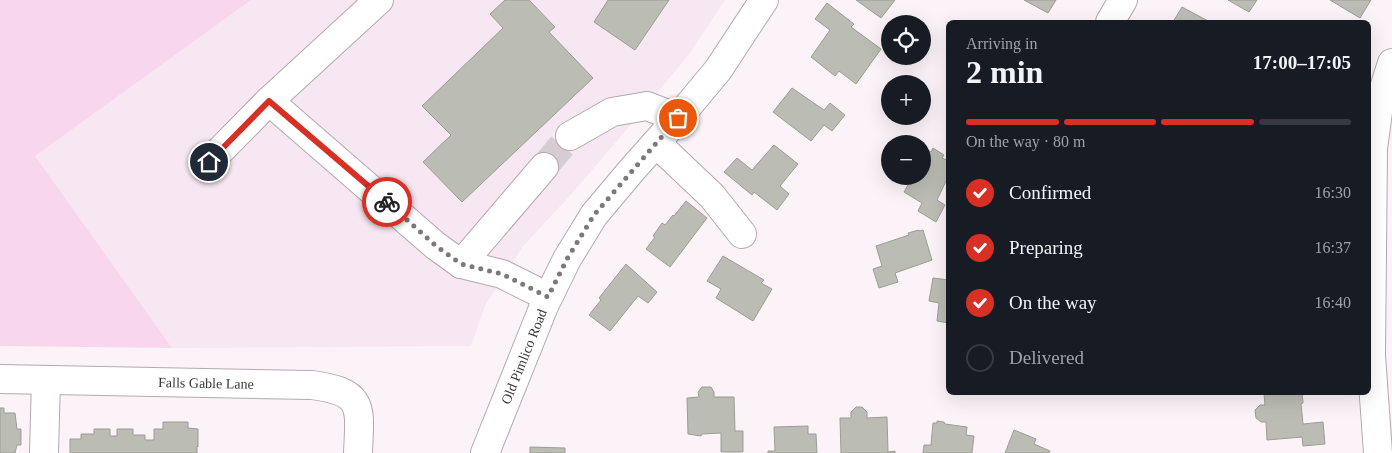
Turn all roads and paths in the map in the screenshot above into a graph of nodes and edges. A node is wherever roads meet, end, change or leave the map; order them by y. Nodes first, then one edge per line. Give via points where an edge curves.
1 (379, 0) edge
2 (764, 0) edge
3 (1122, 0) edge
4 (1111, 20) edge
5 (1392, 63) edge
6 (269, 101) junction
7 (678, 118) junction
8 (570, 136) tunnel mouth
9 (656, 143) junction
10 (209, 162) dead end
11 (544, 167) tunnel mouth
12 (1378, 212) edge
13 (742, 234) dead end
14 (461, 264) junction
15 (548, 297) junction
16 (0, 379) edge
17 (46, 380) junction
18 (44, 453) edge
19 (358, 453) edge
20 (485, 453) edge
21 (1378, 453) edge

1 - 6 street
2 - 7 street, Old Pimlico Road via 718,70
3 - 4 street
5 - 12 street via 1379,104 1373,149
6 - 10 street
6 - 14 street
7 - 8 street via 647,106 612,112
7 - 9 street, Old Pimlico Road
9 - 13 street via 712,196
9 - 15 street, Old Pimlico Road via 594,215
11 - 14 street
12 - 21 street via 1371,356
14 - 15 street via 502,274
15 - 20 street, Old Pimlico Road
16 - 17 street, Falls Gable Lane
17 - 18 street
17 - 19 street, Falls Gable Lane via 334,388 349,395 358,406

